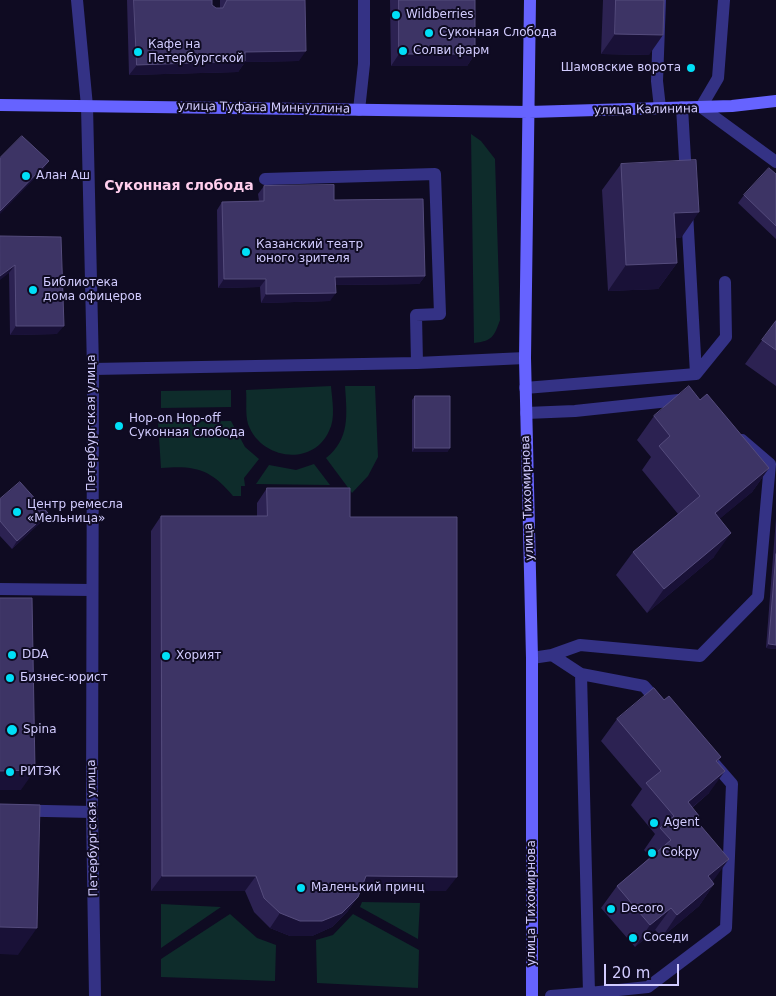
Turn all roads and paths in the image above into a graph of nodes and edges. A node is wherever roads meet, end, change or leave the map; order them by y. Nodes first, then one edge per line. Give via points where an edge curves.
1 (77, 0) edge
2 (364, 0) edge
3 (530, 0) edge
4 (660, 0) edge
5 (724, 0) edge
6 (776, 101) edge
7 (0, 105) edge
8 (87, 106) junction
9 (701, 106) junction
10 (682, 107) junction
11 (660, 108) junction
12 (359, 110) junction
13 (529, 112) junction
14 (776, 162) edge
15 (265, 179) dead end
16 (726, 282) dead end
17 (525, 358) junction
18 (417, 363) junction
19 (93, 369) junction
20 (696, 374) junction
21 (525, 388) junction
22 (702, 405) edge
23 (526, 413) junction
24 (732, 432) edge
25 (0, 589) edge
26 (92, 590) junction
27 (552, 655) junction
28 (532, 658) junction
29 (581, 674) junction
30 (669, 714) edge
31 (700, 749) edge
32 (0, 810) edge
33 (92, 812) junction
34 (589, 993) junction
35 (95, 996) edge
36 (532, 996) edge
37 (551, 996) edge

1 - 8 street, Петербургская улица
2 - 12 street via 364,64
3 - 13 main road, улица Тихомирнова
4 - 11 street via 657,81
5 - 9 street via 718,78
6 - 9 main road
7 - 8 main road, улица Туфана Миннуллина
8 - 12 main road, улица Туфана Миннуллина
8 - 19 street, Петербургская улица
9 - 10 main road, улица Калинина
9 - 14 street, улица Калинина
10 - 11 main road, улица Калинина
10 - 20 street
11 - 13 main road, улица Калинина
12 - 13 main road, улица Туфана Миннуллина
13 - 17 main road, улица Тихомирнова
15 - 18 street via 435,174 440,314 416,315
16 - 20 street via 726,338
17 - 18 street
17 - 21 main road, улица Тихомирнова
18 - 19 street
19 - 26 street, Петербургская улица
20 - 21 street
21 - 23 main road, улица Тихомирнова
22 - 23 street via 695,399
23 - 28 main road, улица Тихомирнова
24 - 27 street via 770,464 758,597 700,656 580,645
25 - 26 street
26 - 33 street, Петербургская улица
27 - 28 street
27 - 29 street
28 - 36 main road, улица Тихомирнова
29 - 30 street via 644,686
29 - 34 street
31 - 34 street via 732,784 726,928 648,987
32 - 33 street
33 - 35 street, Петербургская улица
34 - 37 street

